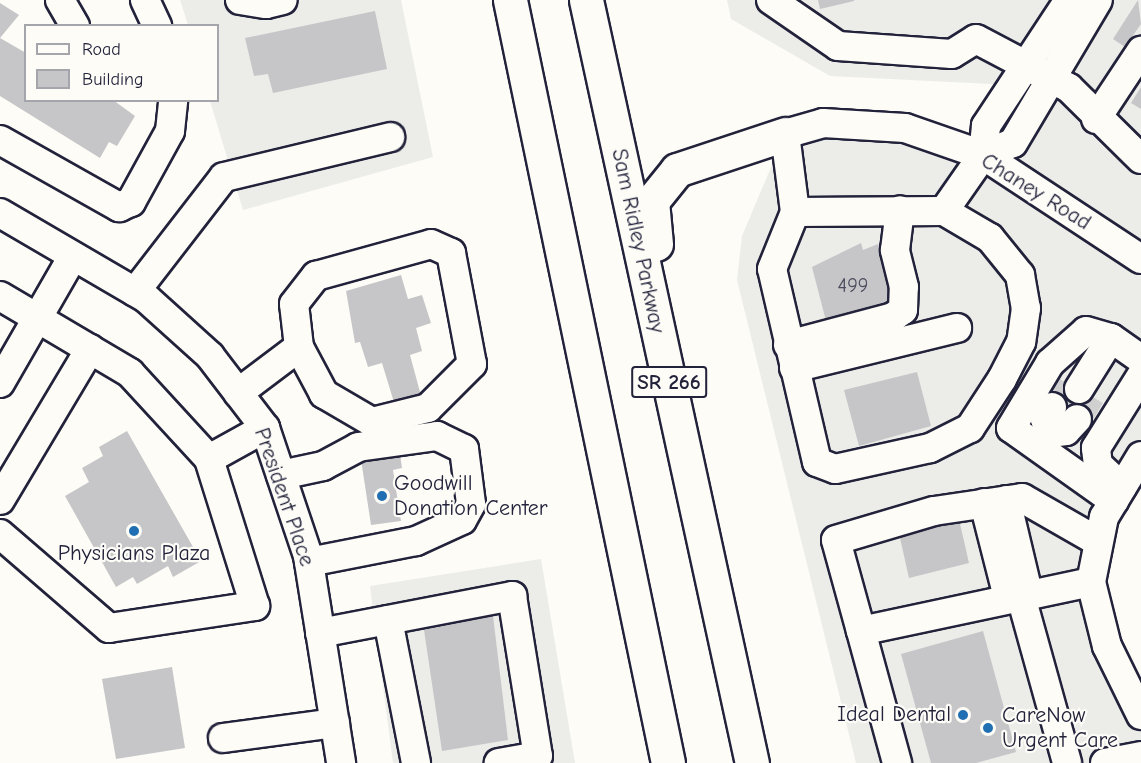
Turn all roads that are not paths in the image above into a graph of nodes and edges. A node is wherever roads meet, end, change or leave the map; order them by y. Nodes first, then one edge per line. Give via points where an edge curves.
1 (60, 0) edge
2 (145, 0) edge
3 (240, 0) edge
4 (283, 0) edge
5 (510, 0) edge
6 (586, 0) edge
7 (771, 0) edge
8 (1069, 0) edge
9 (1098, 0) edge
10 (1105, 0) edge
11 (74, 24) edge
12 (156, 24) edge
13 (1082, 35) junction
14 (1141, 51) edge
15 (1025, 64) junction
16 (1053, 81) junction
17 (171, 102) edge
18 (1096, 119) junction
19 (785, 134) junction
20 (390, 137) dead end
21 (0, 140) edge
22 (983, 155) junction
23 (1141, 159) edge
24 (900, 210) junction
25 (944, 211) junction
26 (795, 212) junction
27 (0, 213) edge
28 (74, 256) junction
29 (1141, 259) edge
30 (135, 292) junction
31 (0, 296) edge
32 (39, 319) junction
33 (957, 328) dead end
34 (298, 348) junction
35 (90, 349) junction
36 (1104, 349) junction
37 (791, 357) junction
38 (1141, 359) edge
39 (1141, 376) edge
40 (0, 383) edge
41 (238, 393) junction
42 (1065, 411) junction
43 (265, 428) junction
44 (1141, 456) edge
45 (209, 459) junction
46 (281, 475) junction
47 (1118, 494) junction
48 (0, 500) edge
49 (995, 502) junction
50 (0, 534) edge
51 (1097, 541) junction
52 (705, 547) junction
53 (309, 562) junction
54 (1092, 582) junction
55 (1019, 594) junction
56 (388, 620) junction
57 (861, 631) junction
58 (320, 633) junction
59 (1141, 715) edge
60 (335, 723) junction
61 (223, 738) dead end
62 (1141, 756) edge
63 (336, 762) edge
64 (416, 763) edge
65 (499, 763) edge
66 (668, 763) edge
67 (752, 763) edge
68 (897, 763) edge
69 (1067, 763) edge
70 (1105, 763) edge

1 - 11 street
2 - 12 street
3 - 4 street via 266,4
5 - 66 main road
6 - 52 main road, Sam Ridley Parkway / SR 266
7 - 15 street via 838,46 952,54 976,39
8 - 15 street
9 - 13 street
10 - 13 street
13 - 16 street
14 - 18 street
15 - 16 street
15 - 22 street via 986,126
16 - 18 street via 1069,88
16 - 22 street via 1013,143
17 - 21 street via 170,130 131,202 119,207
18 - 23 street
19 - 22 street, Chaney Road via 823,123 905,128
19 - 26 street
19 - 52 main road via 677,170 652,201 650,217 692,417
20 - 30 street via 224,177
22 - 25 street
22 - 29 street, Chaney Road
24 - 25 street
24 - 26 street
24 - 37 street via 895,250 904,287 903,310
25 - 37 street via 990,238 1020,275 1026,308 1021,342 970,428 930,448 835,469 817,462
26 - 37 street via 772,269
27 - 28 street, President Place
28 - 30 street, President Place
28 - 32 street
30 - 41 street, President Place via 210,356
31 - 32 street
32 - 35 street
32 - 40 street
33 - 37 street
34 - 34 street via 324,394 372,422 428,408 472,364 451,253 431,244 316,276 294,304
34 - 41 street
35 - 45 street via 129,373
35 - 48 street
36 - 38 street
36 - 42 street
36 - 42 street via 1086,331 1050,363 1011,428
39 - 47 street via 1095,458
41 - 43 street, President Place
42 - 47 street
43 - 45 street
43 - 46 street, President Place
44 - 47 street
45 - 50 street via 255,606 109,628
46 - 53 street, President Place
46 - 53 street via 322,466 358,447 437,436 464,449 471,504 462,520 416,541
47 - 51 street
49 - 51 street via 1022,498
49 - 55 street
49 - 57 street via 836,540
51 - 54 street
52 - 67 main road, Sam Ridley Parkway / SR 266
53 - 58 street, President Place
54 - 55 street
54 - 59 street via 1107,646
55 - 57 street
55 - 69 street
56 - 58 street
56 - 64 street
56 - 65 street via 512,596 538,756
57 - 68 street
58 - 60 street, President Place
60 - 61 street
60 - 63 street, President Place
62 - 70 street

